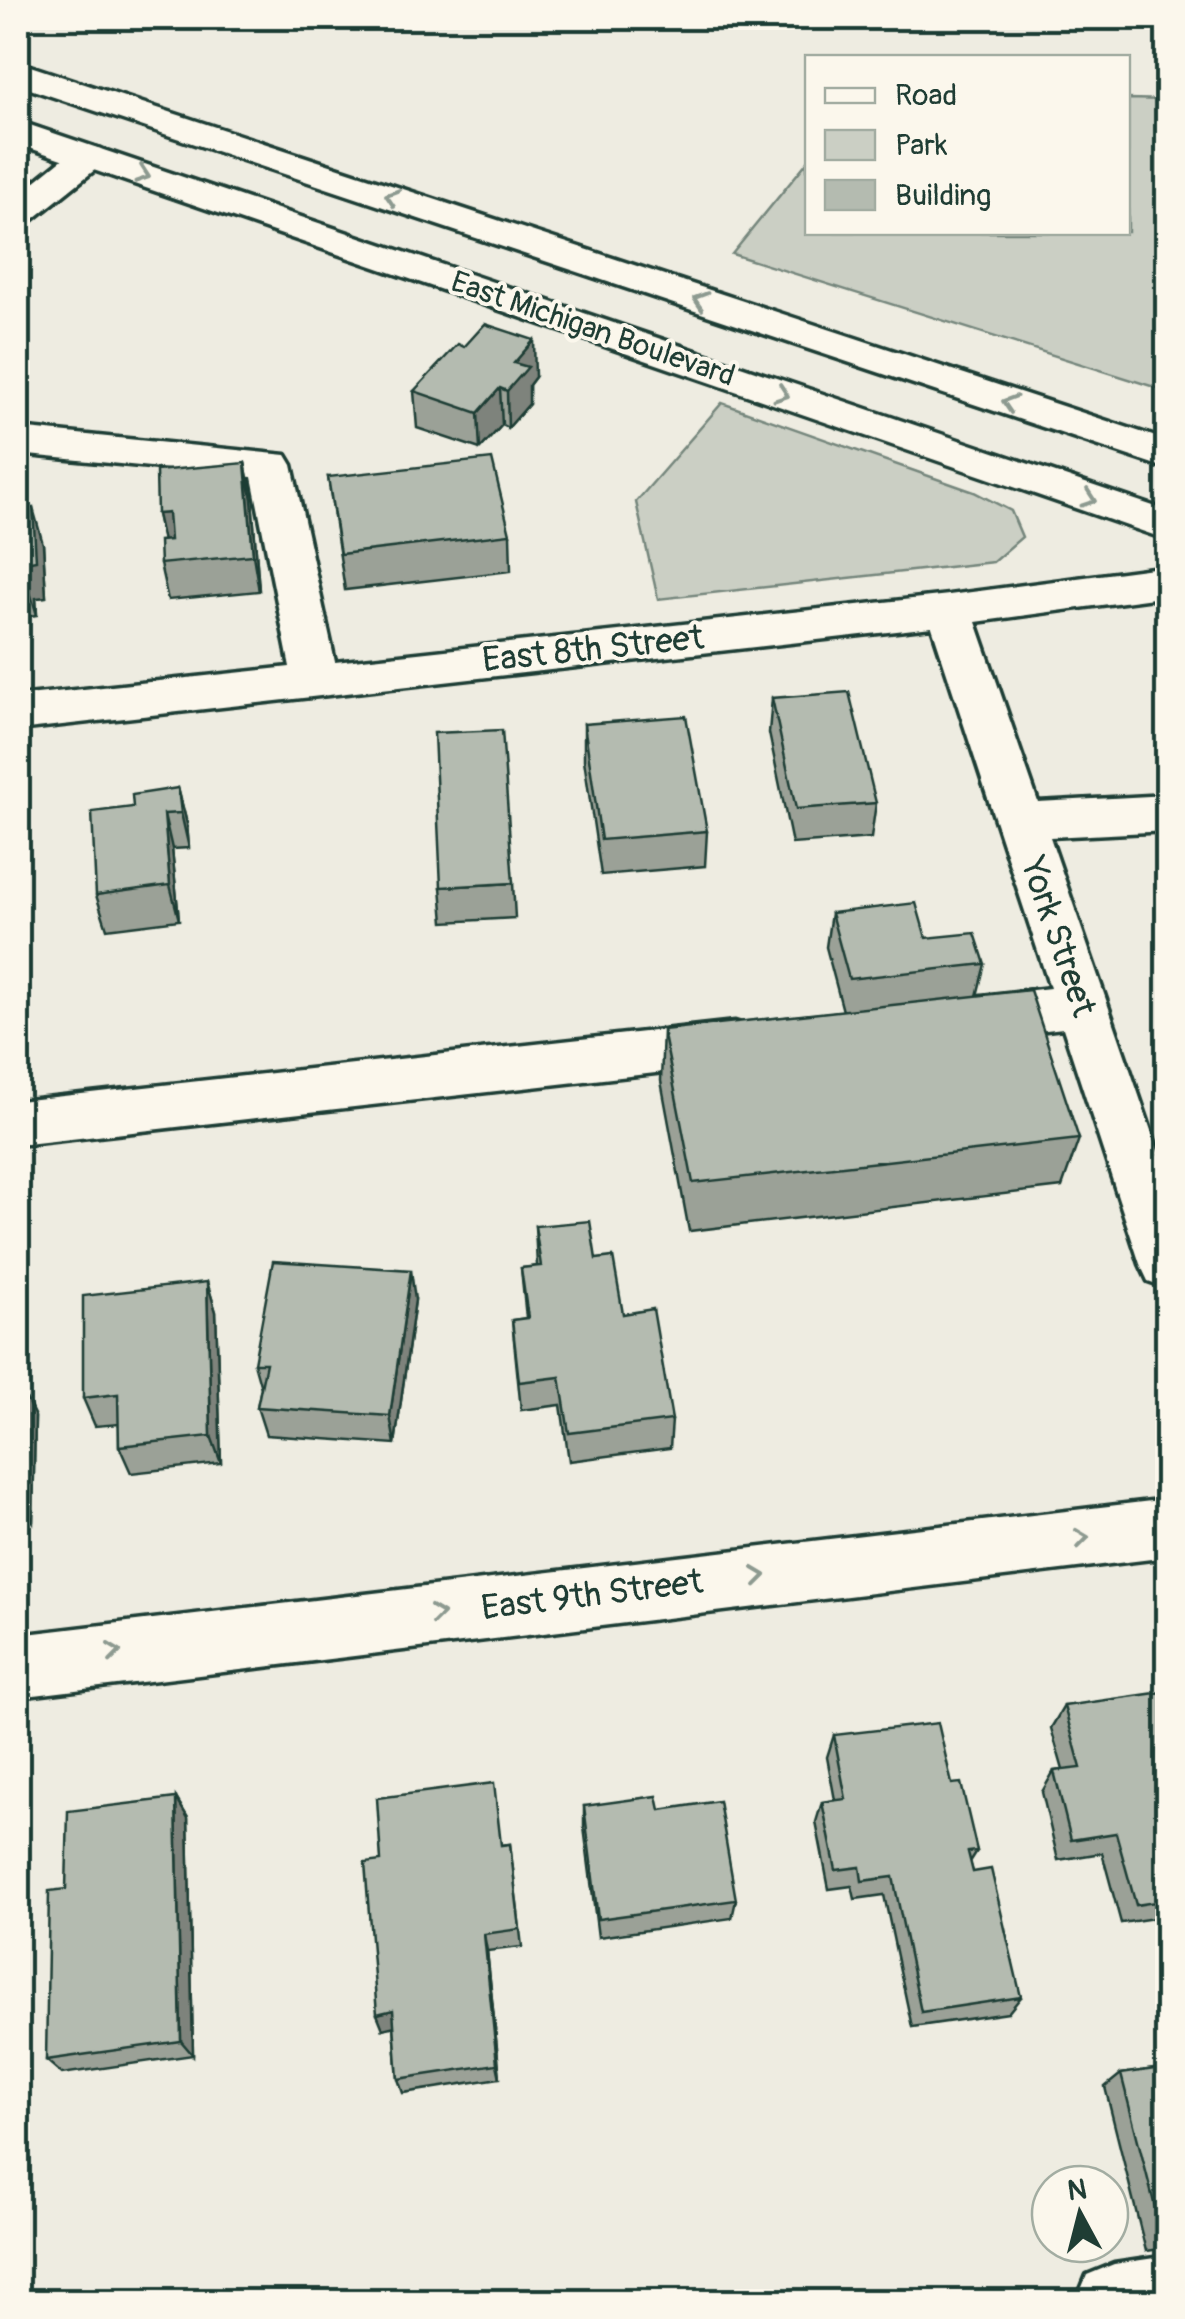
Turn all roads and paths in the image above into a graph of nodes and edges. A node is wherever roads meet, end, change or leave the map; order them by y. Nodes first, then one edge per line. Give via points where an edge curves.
1 (18, 73) edge
2 (18, 132) edge
3 (88, 156) junction
4 (18, 212) edge
5 (18, 441) edge
6 (1168, 456) edge
7 (1168, 526) edge
8 (1168, 581) edge
9 (949, 610) junction
10 (316, 680) junction
11 (18, 713) edge
12 (1168, 813) edge
13 (1019, 821) junction
14 (1080, 1005) junction
15 (914, 1024) edge
16 (780, 1038) edge
17 (18, 1123) edge
18 (1168, 1264) edge
19 (1168, 1528) edge
20 (18, 1666) edge
21 (1168, 2294) edge
22 (1114, 2302) edge

6 -> 1 main road, East Michigan Boulevard
2 - 3 main road, East Michigan Boulevard
3 - 4 main road
3 -> 7 main road, East Michigan Boulevard
5 - 10 main road via 271,465
8 - 9 main road, East 8th Street
9 - 10 main road, East 8th Street
9 - 13 main road, York Street
10 - 11 main road, East 8th Street
12 - 13 main road
13 - 14 main road, York Street
14 - 15 main road
14 - 18 main road, York Street
16 - 17 main road
20 -> 19 main road, East 9th Street
21 - 22 main road

